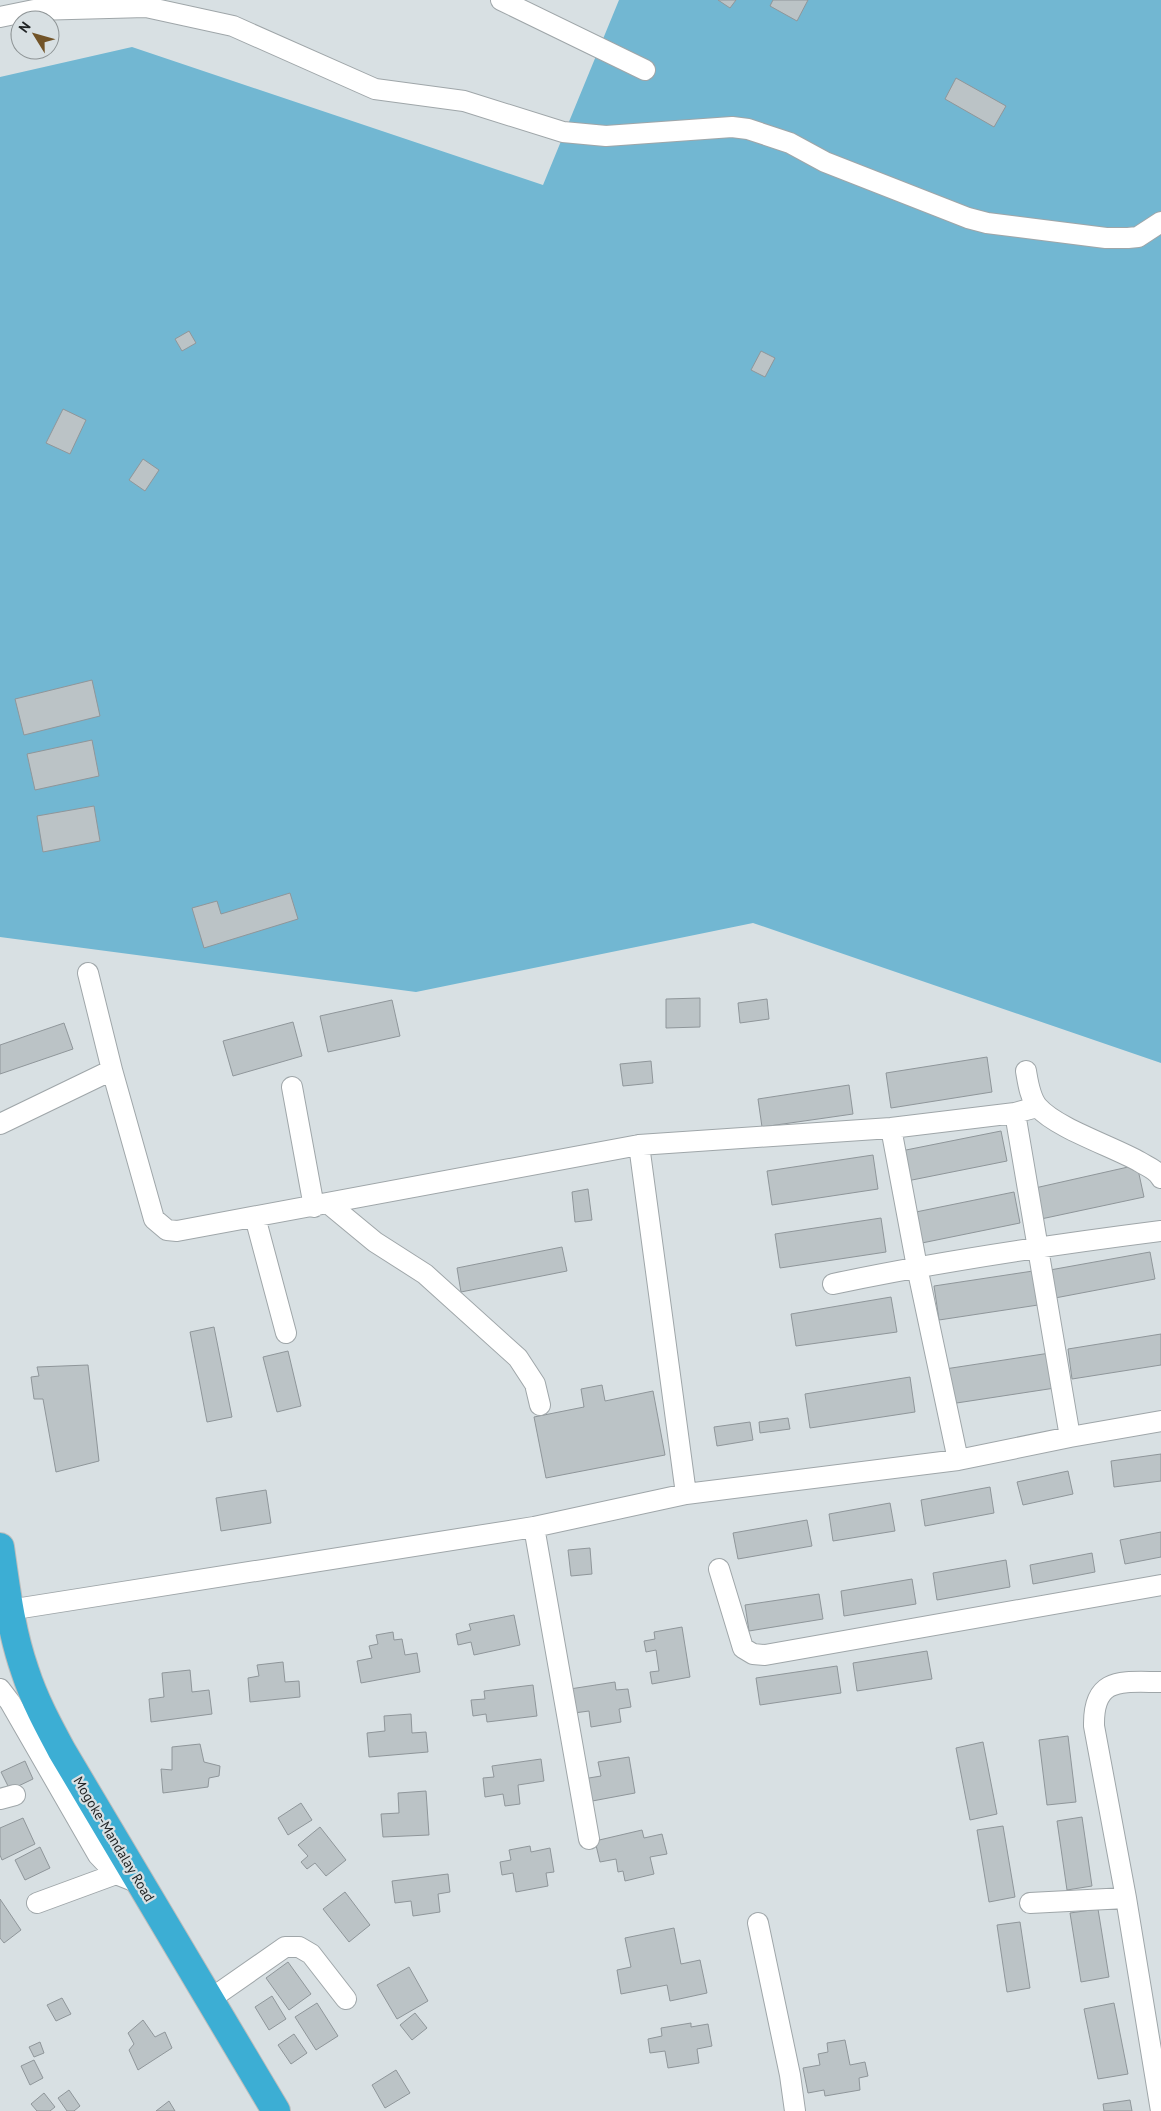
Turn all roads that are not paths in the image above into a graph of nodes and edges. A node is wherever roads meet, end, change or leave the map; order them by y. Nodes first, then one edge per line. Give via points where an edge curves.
1 (501, 0) edge
2 (0, 17) edge
3 (645, 70) dead end
4 (1161, 222) edge
5 (88, 973) dead end
6 (112, 1070) junction
7 (1026, 1071) dead end
8 (292, 1087) dead end
9 (1038, 1107) junction
10 (1015, 1113) junction
11 (0, 1124) edge
12 (891, 1128) junction
13 (639, 1145) junction
14 (1160, 1175) edge
15 (321, 1205) junction
16 (256, 1218) junction
17 (1161, 1231) edge
18 (1039, 1246) junction
19 (916, 1267) junction
20 (832, 1284) dead end
21 (286, 1333) dead end
22 (540, 1405) dead end
23 (1161, 1421) edge
24 (1070, 1437) junction
25 (958, 1460) junction
26 (686, 1494) junction
27 (534, 1527) junction
28 (0, 1548) edge
29 (719, 1569) dead end
30 (1161, 1585) edge
31 (9, 1610) junction
32 (12, 1675) edge
33 (1161, 1682) edge
34 (0, 1688) edge
35 (589, 1839) dead end
36 (128, 1879) junction
37 (1126, 1898) junction
38 (37, 1903) dead end
39 (1030, 1903) dead end
40 (758, 1923) dead end
41 (346, 1999) dead end
42 (210, 2000) junction
43 (276, 2111) edge
44 (795, 2111) edge
45 (1161, 2111) edge

1 - 3 street
2 - 4 street via 34,10 146,7 234,26 375,89 464,101 563,132 606,136 669,133 696,128 748,129 790,143 825,162 987,223 1128,238 1138,237
5 - 6 street
6 - 11 street
6 - 16 street via 154,1219 160,1227 178,1232
7 - 9 street via 1030,1091
8 - 15 street
9 - 10 street
9 - 14 street via 1052,1119
10 - 12 street
10 - 18 street
12 - 13 street
12 - 19 street
13 - 15 street
13 - 26 street
15 - 16 street
15 - 22 street via 425,1274 518,1358 535,1384
16 - 21 street
17 - 18 street
18 - 19 street
18 - 24 street
19 - 20 street
19 - 25 street
23 - 24 street
24 - 25 street
25 - 26 street
26 - 27 street
27 - 31 street
27 - 35 street
28 - 31 highway, Mogoke-Mandalay Road
29 - 30 street via 743,1648 753,1654 766,1655
31 - 32 highway, Mogoke-Mandalay Road
32 - 36 highway, Mogoke-Mandalay Road via 43,1716
33 - 37 street via 1118,1682 1101,1693 1093,1709
34 - 36 street via 98,1855
36 - 38 street
36 - 42 highway, Mogoke-Mandalay Road
37 - 39 street
37 - 45 street
40 - 44 street
41 - 42 street via 311,1954 299,1947 285,1948
42 - 43 highway, Mogoke-Mandalay Road

